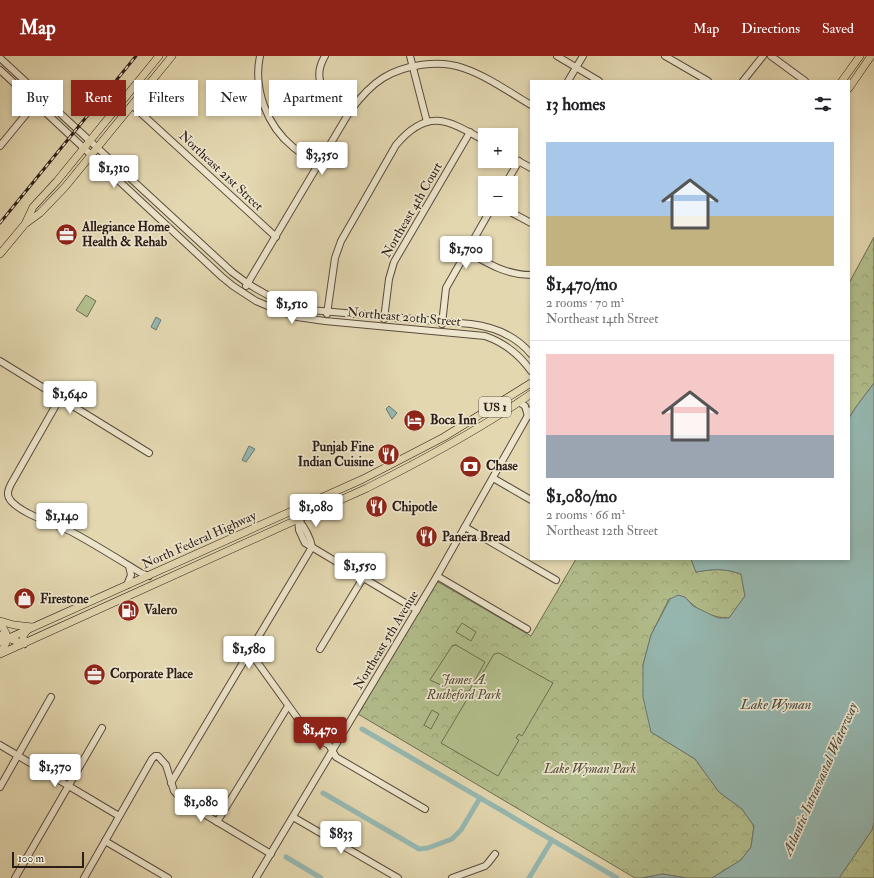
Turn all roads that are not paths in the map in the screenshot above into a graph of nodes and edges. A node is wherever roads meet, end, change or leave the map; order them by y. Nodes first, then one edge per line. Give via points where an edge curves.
1 (159, 56) edge
2 (172, 56) edge
3 (260, 56) edge
4 (324, 56) edge
5 (410, 56) edge
6 (557, 56) edge
7 (583, 56) edge
8 (666, 56) edge
9 (763, 56) edge
10 (771, 56) edge
11 (860, 56) edge
12 (871, 56) edge
13 (0, 58) edge
14 (412, 66) junction
15 (576, 67) junction
16 (2, 72) edge
17 (19, 76) junction
18 (24, 80) edge
19 (258, 80) edge
20 (320, 80) edge
21 (569, 80) edge
22 (598, 80) edge
23 (706, 80) edge
24 (744, 80) edge
25 (804, 80) edge
26 (843, 80) edge
27 (12, 81) edge
28 (850, 87) edge
29 (261, 95) edge
30 (357, 102) edge
31 (530, 104) edge
32 (132, 105) junction
33 (26, 116) edge
34 (49, 116) edge
35 (63, 116) edge
36 (347, 116) edge
37 (427, 122) junction
38 (470, 132) junction
39 (478, 137) edge
40 (90, 141) junction
41 (0, 146) edge
42 (97, 147) junction
43 (84, 148) junction
44 (91, 155) junction
45 (519, 161) joint
46 (319, 164) junction
47 (530, 167) edge
48 (510, 176) edge
49 (155, 201) junction
50 (149, 209) junction
51 (487, 216) edge
52 (518, 216) edge
53 (530, 222) edge
54 (25, 224) junction
55 (276, 237) junction
56 (466, 251) junction
57 (0, 254) edge
58 (530, 276) edge
59 (248, 284) junction
60 (242, 293) junction
61 (327, 311) junction
62 (385, 316) junction
63 (325, 321) junction
64 (442, 321) junction
65 (384, 326) junction
66 (441, 331) junction
67 (508, 335) junction
68 (503, 344) junction
69 (530, 353) edge
70 (0, 361) edge
71 (530, 370) edge
72 (530, 384) edge
73 (530, 395) edge
74 (60, 398) junction
75 (519, 402) junction
76 (529, 413) edge
77 (458, 429) junction
78 (462, 438) junction
79 (422, 449) junction
80 (149, 453) dead end
81 (414, 465) junction
82 (493, 478) junction
83 (363, 479) junction
84 (367, 488) junction
85 (530, 499) edge
86 (308, 504) junction
87 (293, 511) junction
88 (298, 519) junction
89 (283, 526) junction
90 (465, 527) junction
91 (312, 547) junction
92 (129, 566) junction
93 (149, 576) junction
94 (437, 576) junction
95 (363, 578) junction
96 (556, 580) dead end
97 (136, 581) junction
98 (127, 585) junction
99 (131, 594) junction
100 (417, 610) junction
101 (0, 621) edge
102 (0, 624) edge
103 (31, 628) junction
104 (527, 629) dead end
105 (0, 635) edge
106 (8, 638) junction
107 (0, 642) edge
108 (24, 644) junction
109 (320, 649) dead end
110 (0, 653) edge
111 (249, 653) junction
112 (51, 697) dead end
113 (288, 706) junction
114 (102, 728) dead end
115 (0, 744) edge
116 (332, 751) junction
117 (18, 756) junction
118 (171, 784) junction
119 (68, 786) junction
120 (0, 787) edge
121 (424, 809) dead end
122 (119, 816) junction
123 (293, 817) junction
124 (217, 822) junction
125 (105, 841) junction
126 (271, 854) junction
127 (495, 854) dead end
128 (15, 878) edge
129 (84, 878) edge
130 (168, 878) edge
131 (256, 878) edge
132 (398, 878) edge
133 (452, 878) edge

1 - 40 main road
2 - 32 main road
3 - 19 street
4 - 20 street via 321,62
5 - 14 street
6 - 15 street
7 - 15 street
8 - 23 street
9 - 24 street
10 - 25 street
11 - 26 main road
12 - 28 main road
13 - 17 street, Northeast 20th Street
14 - 30 street via 383,78
14 - 31 street via 427,64 463,67
14 - 37 street
15 - 21 street
15 - 22 street
16 - 17 street
16 - 27 street, Northeast 20th Street
17 - 18 street, Northeast 20th Street
29 - 46 street via 265,109 285,140
32 - 42 main road
32 - 55 street, Northeast 21st Street
33 - 41 street
34 - 43 street, Northeast 20th Street
35 - 40 street, Northeast 20th Street
36 - 46 street
37 - 38 street via 450,122
37 - 61 street via 414,127 396,145 341,241 335,258
38 - 39 street
38 - 62 street, Northeast 4th Court via 394,262 389,279
40 - 42 street, Northeast 20th Street
40 - 43 main road
42 - 44 main road
42 - 49 street, Northeast 20th Street
43 - 44 street, Northeast 20th Street
43 - 54 main road via 33,207
44 - 50 street, Northeast 20th Street
44 - 54 main road via 40,213
45 - 47 street
45 - 48 street
46 - 55 street
49 - 50 street
49 - 59 street, Northeast 20th Street
50 - 60 street, Northeast 20th Street
51 - 56 street
52 - 53 street
54 - 57 main road
55 - 59 street
56 - 58 street via 496,268
56 - 64 street via 446,288
59 - 60 street
59 - 61 street, Northeast 20th Street via 262,294 295,307
60 - 63 street, Northeast 20th Street via 282,312
61 - 62 street, Northeast 20th Street
61 - 63 street
62 - 64 street, Northeast 20th Street
62 - 65 street, Northeast 4th Court
63 - 65 street, Northeast 20th Street
64 - 66 street
64 - 67 street, Northeast 20th Street via 481,325 498,329
65 - 66 street, Northeast 20th Street
66 - 68 street, Northeast 20th Street via 478,334
67 - 68 street
67 - 69 street, Northeast 20th Street
68 - 71 street, Northeast 20th Street via 519,356
70 - 74 street
72 - 77 main road, North Federal Highway / US 1
73 - 75 main road, North Federal Highway / US 1
74 - 80 street
74 - 92 street via 11,484 9,497 26,511 74,533
75 - 76 street
75 - 78 main road, North Federal Highway / US 1
76 - 82 street, Northeast 5th Avenue
77 - 78 main road
77 - 79 main road, North Federal Highway / US 1
78 - 81 main road, North Federal Highway / US 1
79 - 81 main road
79 - 83 main road, North Federal Highway / US 1
81 - 84 main road, North Federal Highway / US 1
82 - 85 street
82 - 90 street, Northeast 5th Avenue
83 - 84 street
83 - 86 main road, North Federal Highway / US 1
84 - 88 main road, North Federal Highway / US 1
86 - 87 main road, North Federal Highway / US 1
86 - 88 main road
87 - 89 main road via 293,515
87 - 93 main road, North Federal Highway / US 1
88 - 89 main road, North Federal Highway / US 1
88 - 91 street via 299,530 306,543
89 - 99 main road, North Federal Highway / US 1
90 - 94 street, Northeast 5th Avenue
90 - 96 street
91 - 95 street
91 - 111 street
92 - 93 street
92 - 98 street via 131,575
93 - 97 main road, North Federal Highway / US 1
94 - 100 street, Northeast 5th Avenue
94 - 104 street
95 - 100 street
95 - 109 street
97 - 98 main road, North Federal Highway / US 1
97 - 99 main road
98 - 103 main road, North Federal Highway / US 1
99 - 108 main road, North Federal Highway / US 1
100 - 116 street, Northeast 5th Avenue
101 - 103 main road
102 - 106 main road
103 - 106 main road, North Federal Highway / US 1
103 - 108 main road via 23,636
105 - 106 main road
106 - 107 main road, North Federal Highway / US 1
106 - 108 main road
106 - 110 main road
108 - 110 main road, US 1
111 - 113 street
111 - 118 street
112 - 117 street
113 - 116 street via 306,730 329,745
113 - 124 street
114 - 119 street
115 - 117 street
116 - 121 street via 336,758
116 - 123 street, Northeast 5th Avenue
117 - 119 street
117 - 120 street
118 - 122 street via 166,766 161,758 155,756
118 - 124 street via 184,802
119 - 122 street
119 - 128 street
122 - 125 street
123 - 126 street, Northeast 5th Avenue
123 - 132 street
124 - 126 street
125 - 129 street
125 - 130 street
126 - 131 street, Northeast 5th Avenue
127 - 133 street via 485,866

